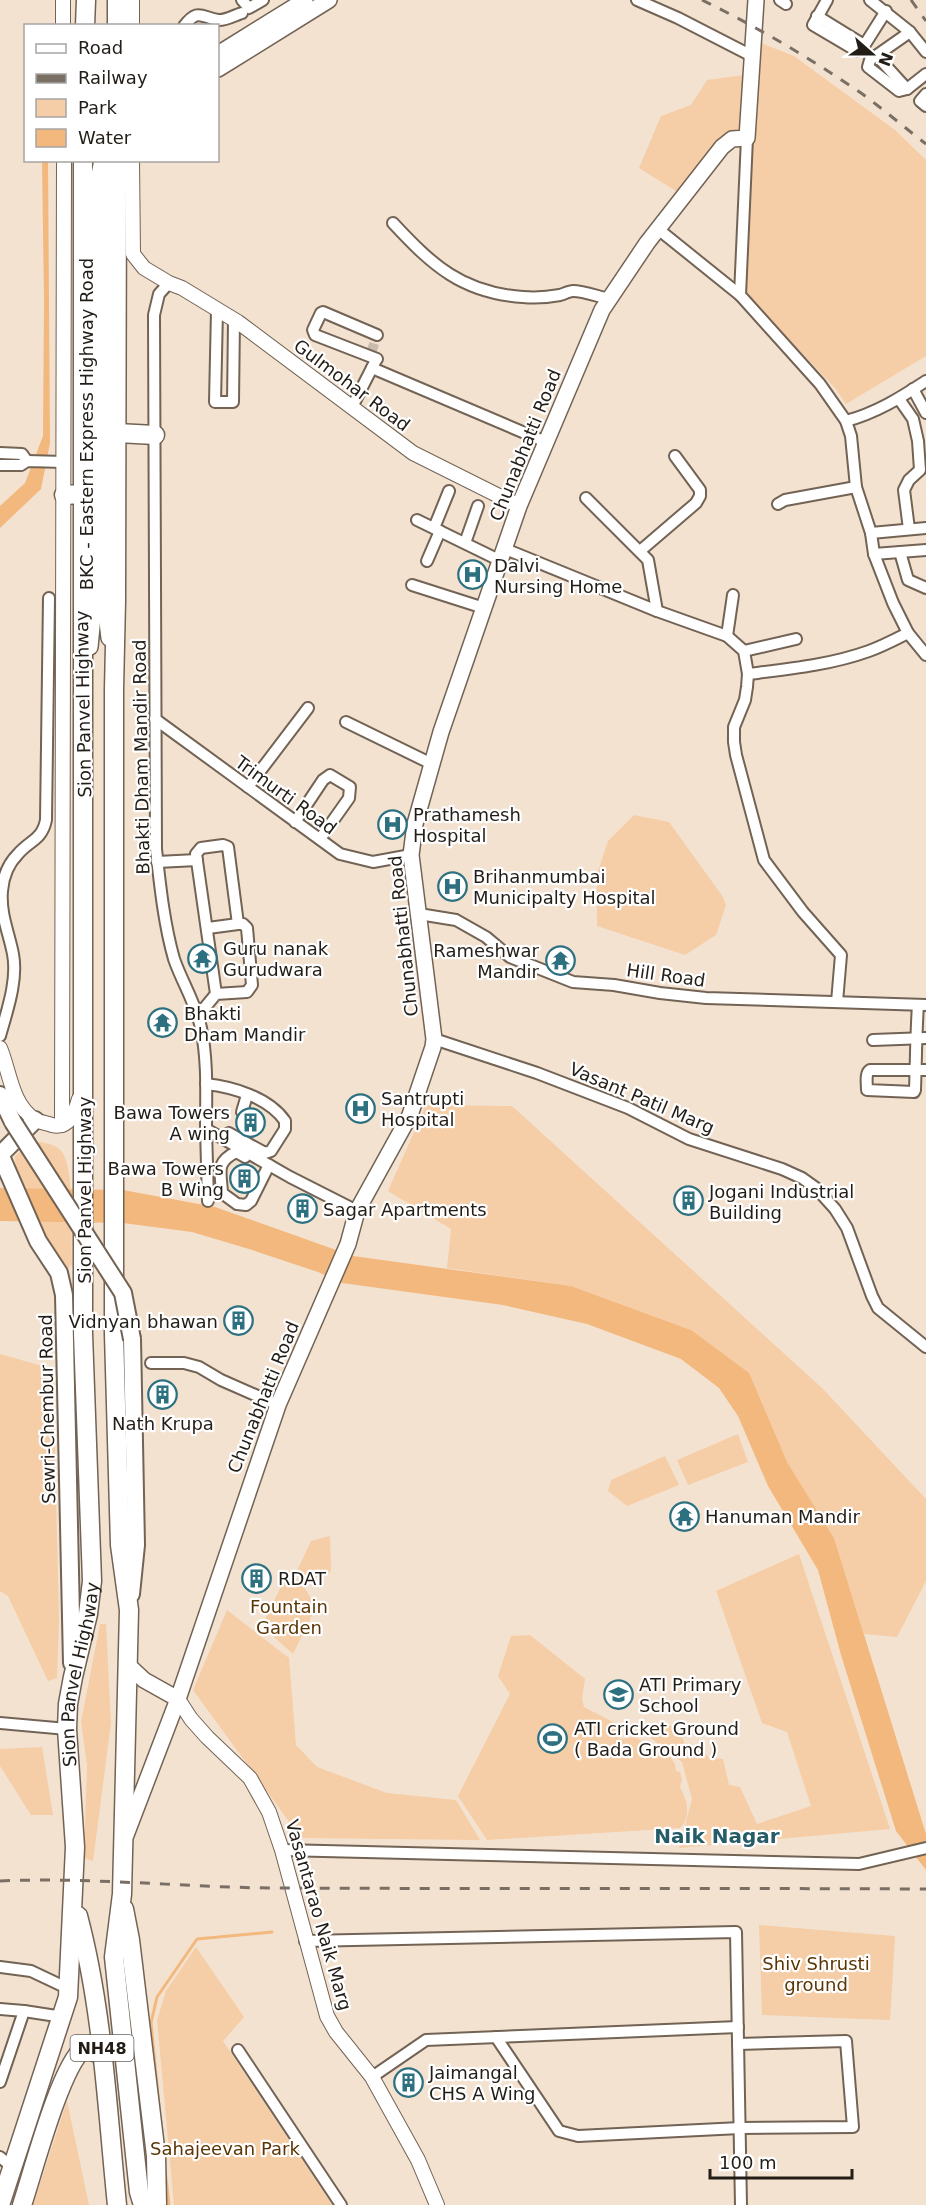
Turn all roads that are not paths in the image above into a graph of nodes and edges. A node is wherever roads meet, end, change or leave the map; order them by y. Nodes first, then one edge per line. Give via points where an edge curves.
1 (63, 0) edge
2 (86, 0) edge
3 (117, 0) edge
4 (132, 0) edge
5 (242, 0) edge
6 (262, 0) edge
7 (305, 0) edge
8 (329, 0) edge
9 (637, 0) edge
10 (756, 0) edge
11 (827, 0) edge
12 (870, 0) edge
13 (886, 11) junction
14 (242, 13) dead end
15 (63, 24) edge
16 (85, 24) edge
17 (117, 24) edge
18 (132, 24) edge
19 (186, 24) edge
20 (910, 32) junction
21 (926, 52) edge
22 (219, 53) edge
23 (752, 57) junction
24 (881, 60) junction
25 (219, 68) edge
26 (926, 74) edge
27 (907, 89) junction
28 (926, 94) edge
29 (926, 106) edge
30 (747, 138) junction
31 (64, 162) edge
32 (83, 162) edge
33 (102, 162) edge
34 (116, 162) edge
35 (116, 162) edge
36 (132, 162) edge
37 (393, 223) dead end
38 (658, 229) junction
39 (169, 283) junction
40 (740, 295) junction
41 (610, 299) junction
42 (217, 310) junction
43 (234, 320) junction
44 (217, 333) junction
45 (234, 335) junction
46 (377, 335) dead end
47 (374, 358) junction
48 (926, 381) edge
49 (913, 389) junction
50 (899, 399) junction
51 (352, 407) junction
52 (926, 413) edge
53 (846, 421) junction
54 (117, 433) junction
55 (155, 435) junction
56 (546, 442) junction
57 (0, 453) edge
58 (675, 456) dead end
59 (29, 461) junction
60 (58, 462) junction
61 (0, 465) edge
62 (100, 469) junction
63 (923, 470) edge
64 (856, 487) junction
65 (449, 491) dead end
66 (82, 494) junction
67 (63, 495) junction
68 (586, 498) dead end
69 (778, 504) dead end
70 (478, 506) dead end
71 (519, 506) junction
72 (417, 520) dead end
73 (926, 528) edge
74 (909, 529) junction
75 (437, 530) junction
76 (871, 533) junction
77 (465, 543) junction
78 (926, 550) edge
79 (640, 551) junction
80 (900, 552) junction
81 (874, 554) junction
82 (503, 555) junction
83 (428, 561) dead end
84 (412, 585) dead end
85 (926, 588) edge
86 (733, 595) dead end
87 (49, 598) dead end
88 (484, 608) junction
89 (657, 611) junction
90 (908, 633) junction
91 (728, 636) junction
92 (796, 639) dead end
93 (744, 651) junction
94 (926, 655) edge
95 (748, 674) junction
96 (114, 688) junction
97 (85, 689) junction
98 (308, 708) dead end
99 (155, 719) junction
100 (346, 722) dead end
101 (432, 764) junction
102 (248, 787) junction
103 (295, 822) junction
104 (320, 839) junction
105 (411, 855) junction
106 (197, 860) junction
107 (158, 862) junction
108 (419, 914) junction
109 (238, 924) junction
110 (208, 928) junction
111 (216, 994) junction
112 (837, 1002) junction
113 (922, 1005) edge
114 (197, 1017) junction
115 (0, 1036) edge
116 (921, 1038) edge
117 (434, 1039) junction
118 (873, 1040) dead end
119 (0, 1048) edge
120 (921, 1070) edge
121 (84, 1083) junction
122 (206, 1084) junction
123 (0, 1095) edge
124 (247, 1095) junction
125 (242, 1112) dead end
126 (35, 1120) junction
127 (62, 1125) junction
128 (206, 1129) junction
129 (229, 1133) dead end
130 (241, 1144) junction
131 (0, 1155) edge
132 (267, 1167) junction
133 (207, 1177) junction
134 (221, 1179) junction
135 (208, 1201) dead end
136 (357, 1210) junction
137 (59, 1273) junction
138 (83, 1334) junction
139 (926, 1347) edge
140 (151, 1363) dead end
141 (278, 1405) junction
142 (129, 1610) junction
143 (129, 1666) junction
144 (73, 1677) junction
145 (178, 1699) junction
146 (0, 1723) edge
147 (67, 1729) junction
148 (122, 1846) junction
149 (926, 1848) edge
150 (282, 1850) junction
151 (73, 1893) junction
152 (122, 1894) junction
153 (305, 1941) junction
154 (0, 1967) edge
155 (69, 1989) junction
156 (0, 2009) edge
157 (24, 2011) junction
158 (63, 2017) junction
159 (738, 2027) junction
160 (496, 2037) junction
161 (738, 2044) junction
162 (238, 2050) dead end
163 (103, 2056) junction
164 (372, 2077) junction
165 (0, 2082) edge
166 (740, 2128) junction
167 (6, 2163) edge
168 (0, 2205) edge
169 (22, 2205) edge
170 (117, 2205) edge
171 (143, 2205) edge
172 (157, 2205) edge
173 (341, 2205) edge
174 (437, 2205) edge
175 (741, 2205) edge

1 - 15 street
2 - 16 highway
3 - 17 highway
4 - 18 street
5 - 6 street via 249,8
7 - 22 main road
8 - 25 main road
9 - 23 street
10 - 23 main road
11 - 13 street via 813,22 814,27 841,37 857,51
12 - 13 street
13 - 20 street
14 - 19 street via 220,20 194,15
20 - 21 street
20 - 24 street
23 - 30 main road
24 - 27 street
24 - 27 street via 867,67 895,90
26 - 27 street
28 - 29 street via 920,101
30 - 38 main road, Chunabhatti Road via 732,139 722,147
30 - 40 street
31 - 60 street
32 - 66 highway, Sion Panvel Highway
33 - 62 main road, BKC - Eastern Express Highway Road via 94,200
34 - 62 main road, BKC - Eastern Express Highway Road via 106,200
35 - 54 highway, Sion Panvel Highway
36 - 39 street, Gulmohar Road via 133,254 144,268
37 - 41 street via 423,255 468,285 523,297 573,291
38 - 40 street
38 - 41 main road, Chunabhatti Road
39 - 42 street, Gulmohar Road
39 - 55 street, Bhakti Dham Mandir Road via 154,308
40 - 53 street via 820,384
41 - 56 main road, Chunabhatti Road
42 - 43 street, Gulmohar Road
42 - 44 street
43 - 45 street
43 - 51 street, Gulmohar Road
44 - 45 street
44 - 45 street via 215,402 233,402
46 - 47 street via 323,312 313,330 315,335
47 - 51 street
47 - 56 street
48 - 49 street
49 - 50 street
49 - 52 street
50 - 53 street
50 - 63 street via 913,419
51 - 71 street, Gulmohar Road via 413,453
53 - 64 street
54 - 55 highway
54 - 96 highway, Sion Panvel Highway
55 - 99 street, Bhakti Dham Mandir Road
56 - 71 main road, Chunabhatti Road
57 - 59 street via 22,454
58 - 79 street via 700,490 700,496
59 - 60 street
59 - 61 street
60 - 67 street
62 - 96 main road, BKC - Eastern Express Highway Road via 105,605
62 - 97 main road, BKC - Eastern Express Highway Road via 94,606
63 - 74 street via 909,480 904,490
64 - 69 street
64 - 76 street
65 - 75 street
66 - 67 highway
66 - 97 highway, Sion Panvel Highway
67 - 127 street
68 - 79 street
70 - 77 street
71 - 82 main road, Chunabhatti Road
72 - 75 street
73 - 74 street
74 - 76 street
75 - 77 street
75 - 83 street
76 - 81 street
77 - 82 street
78 - 80 street
79 - 89 street via 648,561
80 - 81 street
80 - 85 street via 908,580
81 - 90 street
82 - 88 main road, Chunabhatti Road
82 - 89 street
84 - 88 street
86 - 91 street
87 - 115 street via 46,820 42,834 17,854 6,871 3,915 14,956 11,994
88 - 101 main road, Chunabhatti Road
89 - 91 street
90 - 94 street
90 - 95 street via 848,657 796,669
91 - 93 street
92 - 93 street
93 - 95 street
95 - 112 street via 745,700 734,727 736,755 764,860 841,955
96 - 142 highway, Sion Panvel Highway via 114,1334 120,1545
97 - 121 highway, Sion Panvel Highway
98 - 102 street
99 - 102 street, Trimurti Road
99 - 107 street, Bhakti Dham Mandir Road
100 - 101 street
101 - 105 main road, Chunabhatti Road via 415,824
102 - 103 street, Trimurti Road
103 - 104 street, Trimurti Road
103 - 104 street via 330,775 350,787 349,798
104 - 105 street, Trimurti Road via 339,854 373,862
105 - 108 main road, Chunabhatti Road
106 - 107 street
106 - 109 street via 201,848 228,848
106 - 110 street
107 - 114 street, Bhakti Dham Mandir Road via 173,955
108 - 112 street, Hill Road via 466,925 510,957 573,982 706,998
108 - 117 main road, Chunabhatti Road
109 - 110 street
109 - 111 street via 247,928 252,985 247,992
110 - 111 street
111 - 114 street
112 - 113 street, Hill Road
113 - 116 street
114 - 122 street, Bhakti Dham Mandir Road
116 - 118 street
116 - 120 street
117 - 136 main road, Chunabhatti Road via 410,1115
117 - 139 street, Vasant Patil Marg via 537,1073 628,1108 689,1138 802,1178 835,1209 847,1228 878,1308
119 - 126 street via 15,1096
120 - 120 street via 869,1071 867,1090 912,1093
121 - 127 street via 72,1118
121 - 138 highway, Sion Panvel Highway, bridge
122 - 124 street
122 - 128 street, Bhakti Dham Mandir Road
123 - 142 main road, bridge via 13,1122 123,1293 132,1339 136,1545
124 - 125 street
124 - 130 street via 268,1104 286,1124 279,1141 268,1153
126 - 127 street
126 - 131 main road
128 - 130 street
128 - 133 street, Bhakti Dham Mandir Road
129 - 130 street
130 - 132 street
131 - 137 main road, Sewri-Chembur Road via 38,1241
132 - 134 street via 236,1152 221,1162
132 - 134 street via 255,1195 246,1205 237,1204 222,1193
132 - 136 street
133 - 134 street
133 - 135 street, Bhakti Dham Mandir Road
136 - 141 main road, Chunabhatti Road via 348,1244
137 - 138 main road
137 - 144 main road, Sewri-Chembur Road via 64,1295
138 - 144 highway, Sion Panvel Highway via 92,1581
140 - 141 street via 199,1367
141 - 145 main road, Chunabhatti Road
142 - 143 highway, Sion Panvel Highway / NH48
143 - 145 main road, Vasantarao Naik Marg via 144,1680
143 - 148 highway, Sion Panvel Highway / NH48
144 - 147 highway, Sion Panvel Highway / NH48
145 - 148 main road, Chunabhatti Road
145 - 150 street, Vasantarao Naik Marg via 207,1737 250,1778 269,1812
146 - 147 street
147 - 151 highway, Sion Panvel Highway / NH48 via 75,1847
148 - 152 highway, Sion Panvel Highway / NH48
149 - 150 street via 859,1864
150 - 153 street, Vasantarao Naik Marg
151 - 155 highway, Sion Panvel Highway
151 - 163 highway, NH48 via 91,1964
152 - 171 highway, NH48 via 114,1957
152 - 172 highway via 156,2156
153 - 159 street via 736,1932
153 - 164 street, Vasantarao Naik Marg via 327,2016
154 - 155 street via 31,1971
155 - 158 highway, Sion Panvel Highway
156 - 157 street
157 - 158 street
157 - 165 street
158 - 167 highway, Sion Panvel Highway
159 - 160 street
159 - 161 street
160 - 164 street via 426,2040
160 - 166 street via 560,2131 578,2136
161 - 166 street
161 - 166 street via 846,2041 853,2127
162 - 173 street
163 - 169 highway via 89,2049 75,2055 64,2077
163 - 170 highway, NH48
164 - 174 street, Vasantarao Naik Marg via 418,2160
166 - 175 street
167 - 168 highway, Sion Panvel Highway

